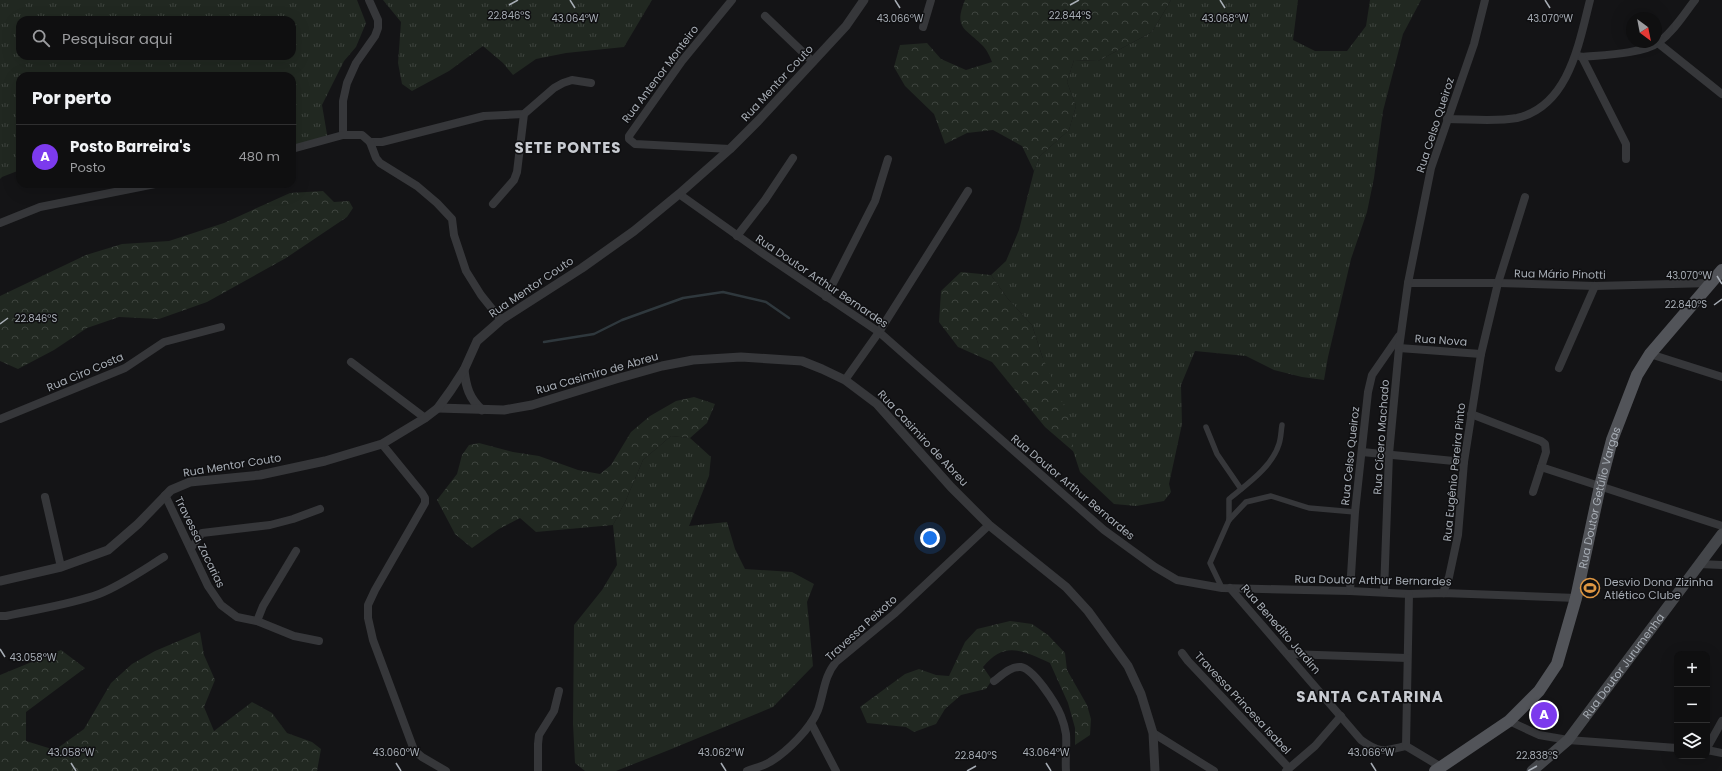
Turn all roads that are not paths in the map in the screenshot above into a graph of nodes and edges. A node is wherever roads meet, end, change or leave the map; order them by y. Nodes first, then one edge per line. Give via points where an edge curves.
1 (369, 0) edge
2 (732, 0) edge
3 (864, 0) edge
4 (931, 0) edge
5 (1486, 0) edge
6 (1590, 0) edge
7 (1695, 0) edge
8 (766, 16) dead end
9 (923, 27) dead end
10 (1662, 39) edge
11 (1662, 46) edge
12 (1647, 48) edge
13 (1579, 56) junction
14 (813, 62) junction
15 (591, 83) dead end
16 (1722, 94) edge
17 (524, 114) junction
18 (1447, 119) junction
19 (343, 135) junction
20 (370, 142) junction
21 (296, 147) edge
22 (730, 149) junction
23 (793, 158) dead end
24 (888, 158) dead end
25 (1626, 159) dead end
26 (135, 188) edge
27 (968, 191) dead end
28 (679, 194) junction
29 (1525, 196) dead end
30 (493, 204) dead end
31 (0, 223) edge
32 (737, 236) junction
33 (1722, 270) edge
34 (1408, 283) junction
35 (1498, 283) junction
36 (1710, 283) junction
37 (1595, 286) junction
38 (826, 297) junction
39 (501, 320) junction
40 (221, 327) dead end
41 (879, 332) junction
42 (1401, 333) junction
43 (1399, 348) junction
44 (1481, 354) junction
45 (1650, 354) junction
46 (351, 362) dead end
47 (1559, 368) dead end
48 (464, 370) junction
49 (1722, 377) edge
50 (845, 380) junction
51 (438, 408) junction
52 (482, 410) junction
53 (1471, 414) junction
54 (425, 418) junction
55 (0, 419) edge
56 (1282, 425) dead end
57 (1206, 427) dead end
58 (382, 444) junction
59 (1362, 452) junction
60 (1390, 454) junction
61 (1464, 462) junction
62 (1541, 467) junction
63 (1600, 486) junction
64 (1241, 489) junction
65 (1533, 492) dead end
66 (165, 495) junction
67 (45, 497) dead end
68 (320, 509) dead end
69 (1355, 512) junction
70 (1229, 520) junction
71 (989, 525) junction
72 (1722, 526) edge
73 (1722, 534) edge
74 (191, 548) junction
75 (296, 551) dead end
76 (164, 557) dead end
77 (1699, 564) junction
78 (1722, 565) edge
79 (61, 568) junction
80 (0, 581) edge
81 (1226, 588) junction
82 (1350, 591) junction
83 (1384, 592) junction
84 (1443, 593) junction
85 (1409, 594) junction
86 (1576, 598) junction
87 (0, 616) edge
88 (257, 621) junction
89 (319, 642) dead end
90 (1182, 653) dead end
91 (1288, 654) junction
92 (1407, 658) junction
93 (994, 680) dead end
94 (559, 690) dead end
95 (1341, 716) junction
96 (1509, 721) junction
97 (1722, 721) edge
98 (811, 722) junction
99 (1153, 733) junction
100 (1568, 740) junction
101 (1710, 743) edge
102 (1406, 746) junction
103 (1674, 748) edge
104 (1710, 750) edge
105 (1722, 752) edge
106 (1287, 769) edge
107 (1438, 769) edge
108 (446, 771) edge
109 (538, 771) edge
110 (748, 771) edge
111 (836, 771) edge
112 (1066, 771) edge
113 (1155, 771) edge
114 (1214, 771) edge
115 (1532, 771) edge

1 - 19 street via 378,20 378,28 356,63 348,83 343,101
2 - 22 street, Rua Antenor Monteiro via 682,61 629,136 635,144
3 - 14 street, Rua Mentor Couto via 846,26
4 - 9 street
5 - 18 street, Rua Celso Queiroz via 1474,44
6 - 13 street
7 - 10 street
8 - 14 street
11 - 16 street
12 - 13 street via 1623,53
13 - 18 street via 1558,90 1534,112 1518,118 1500,120
13 - 25 street via 1626,144
14 - 22 street, Rua Mentor Couto
15 - 17 street via 572,80 563,82
17 - 20 street via 484,116 382,142
17 - 30 street via 517,172 514,180
18 - 34 street, Rua Celso Queiroz via 1431,168
19 - 20 street via 362,134
19 - 21 street
20 - 39 street via 380,163 417,186 452,220 454,235 466,271
22 - 28 street, Rua Mentor Couto
23 - 32 street
24 - 38 street via 874,201
26 - 31 street via 40,207
27 - 41 street
28 - 32 street, Rua Doutor Arthur Bernardes
28 - 39 street, Rua Mentor Couto via 634,231 582,268
29 - 35 street, Rua Eugênio Pereira Pinto
32 - 38 street, Rua Doutor Arthur Bernardes
33 - 36 main road, Rua Doutor Getúlio Vargas
34 - 35 street, Rua Mário Pinotti
34 - 42 street, Rua Cícero Machado
35 - 37 street, Rua Mário Pinotti
35 - 44 street, Rua Eugênio Pereira Pinto
36 - 37 street, Rua Mário Pinotti
36 - 45 main road, Rua Doutor Getúlio Vargas
37 - 47 street
38 - 41 street, Rua Doutor Arthur Bernardes
39 - 48 street, Rua Mentor Couto via 477,341
40 - 55 street, Rua Ciro Costa via 164,342 125,368
41 - 50 street
41 - 81 street, Rua Doutor Arthur Bernardes via 1104,530 1177,580
42 - 43 street, Rua Cícero Machado
42 - 59 street, Rua Celso Queiroz via 1372,375
43 - 44 street, Rua Nova
43 - 60 street, Rua Cícero Machado
44 - 53 street, Rua Eugênio Pereira Pinto
45 - 49 street
45 - 63 main road, Rua Doutor Getúlio Vargas via 1637,375 1625,403
46 - 54 street
48 - 51 street, Rua Mentor Couto
48 - 52 street via 469,394
50 - 52 street, Rua Casimiro de Abreu via 802,362 741,357 694,360 662,366 532,404 504,410
50 - 71 street, Rua Casimiro de Abreu via 879,406 951,487
51 - 52 street, Rua Casimiro de Abreu
51 - 54 street, Rua Mentor Couto
53 - 61 street, Rua Eugênio Pereira Pinto
53 - 62 street via 1543,442 1547,447
54 - 58 street, Rua Mentor Couto
56 - 64 street via 1279,444 1268,463
57 - 64 street via 1217,454
58 - 66 street, Rua Mentor Couto via 326,461 260,475 190,482
58 - 108 street via 422,493 425,503 375,590 368,605 368,618 373,640 414,750
59 - 60 street
59 - 69 street, Rua Celso Queiroz
60 - 61 street
60 - 83 street, Rua Cícero Machado
61 - 84 street, Rua Eugênio Pereira Pinto via 1458,535
62 - 63 street
62 - 65 street
63 - 72 street
63 - 86 main road, Rua Doutor Getúlio Vargas
64 - 70 street via 1229,499
66 - 74 street, Travessa Zacarias
66 - 79 street, Rua Mentor Couto via 138,524 108,550
67 - 79 street
68 - 74 street via 270,525 202,534
69 - 70 street via 1309,508 1271,496 1246,502
69 - 82 street, Rua Celso Queiroz
70 - 81 street via 1210,563
71 - 98 street, Travessa Peixoto via 894,614 836,662 830,669 818,710
71 - 99 street, Rua Casimiro de Abreu via 1066,587 1088,611 1128,666 1141,694
73 - 77 main road, Rua Doutor Jurumenha
74 - 88 street, Travessa Zacarias via 208,586 221,605 237,617
75 - 88 street via 263,606
76 - 87 street via 124,582 98,594 68,603
77 - 78 street
77 - 100 main road, Rua Doutor Jurumenha
79 - 80 street, Rua Mentor Couto
81 - 82 street, Rua Doutor Arthur Bernardes
81 - 91 street, Rua Benedito Jardim
82 - 83 street, Rua Doutor Arthur Bernardes
83 - 85 street, Rua Doutor Arthur Bernardes
84 - 85 street, Rua Doutor Arthur Bernardes
84 - 86 street, Rua Doutor Arthur Bernardes
85 - 92 street
86 - 96 main road, Rua Doutor Getúlio Vargas via 1557,664 1539,692
88 - 89 street, Travessa Zacarias via 294,636
90 - 106 street, Travessa Princesa Isabel
91 - 92 street
91 - 95 street, Rua Benedito Jardim
92 - 102 street
93 - 112 street via 1016,667 1028,669 1034,675 1051,697 1061,716 1066,735
94 - 109 street via 554,711 539,735
95 - 102 street, Rua Benedito Jardim via 1361,740 1372,748 1384,751
95 - 106 street via 1315,746
96 - 100 street via 1539,735
96 - 107 main road, Rua Doutor Getúlio Vargas
97 - 101 street
98 - 110 street, Travessa Peixoto via 790,746 770,762
98 - 111 street
99 - 113 street, Rua Casimiro de Abreu
99 - 114 street
100 - 103 street
100 - 115 main road, Rua Doutor Jurumenha
102 - 107 street
104 - 105 street

